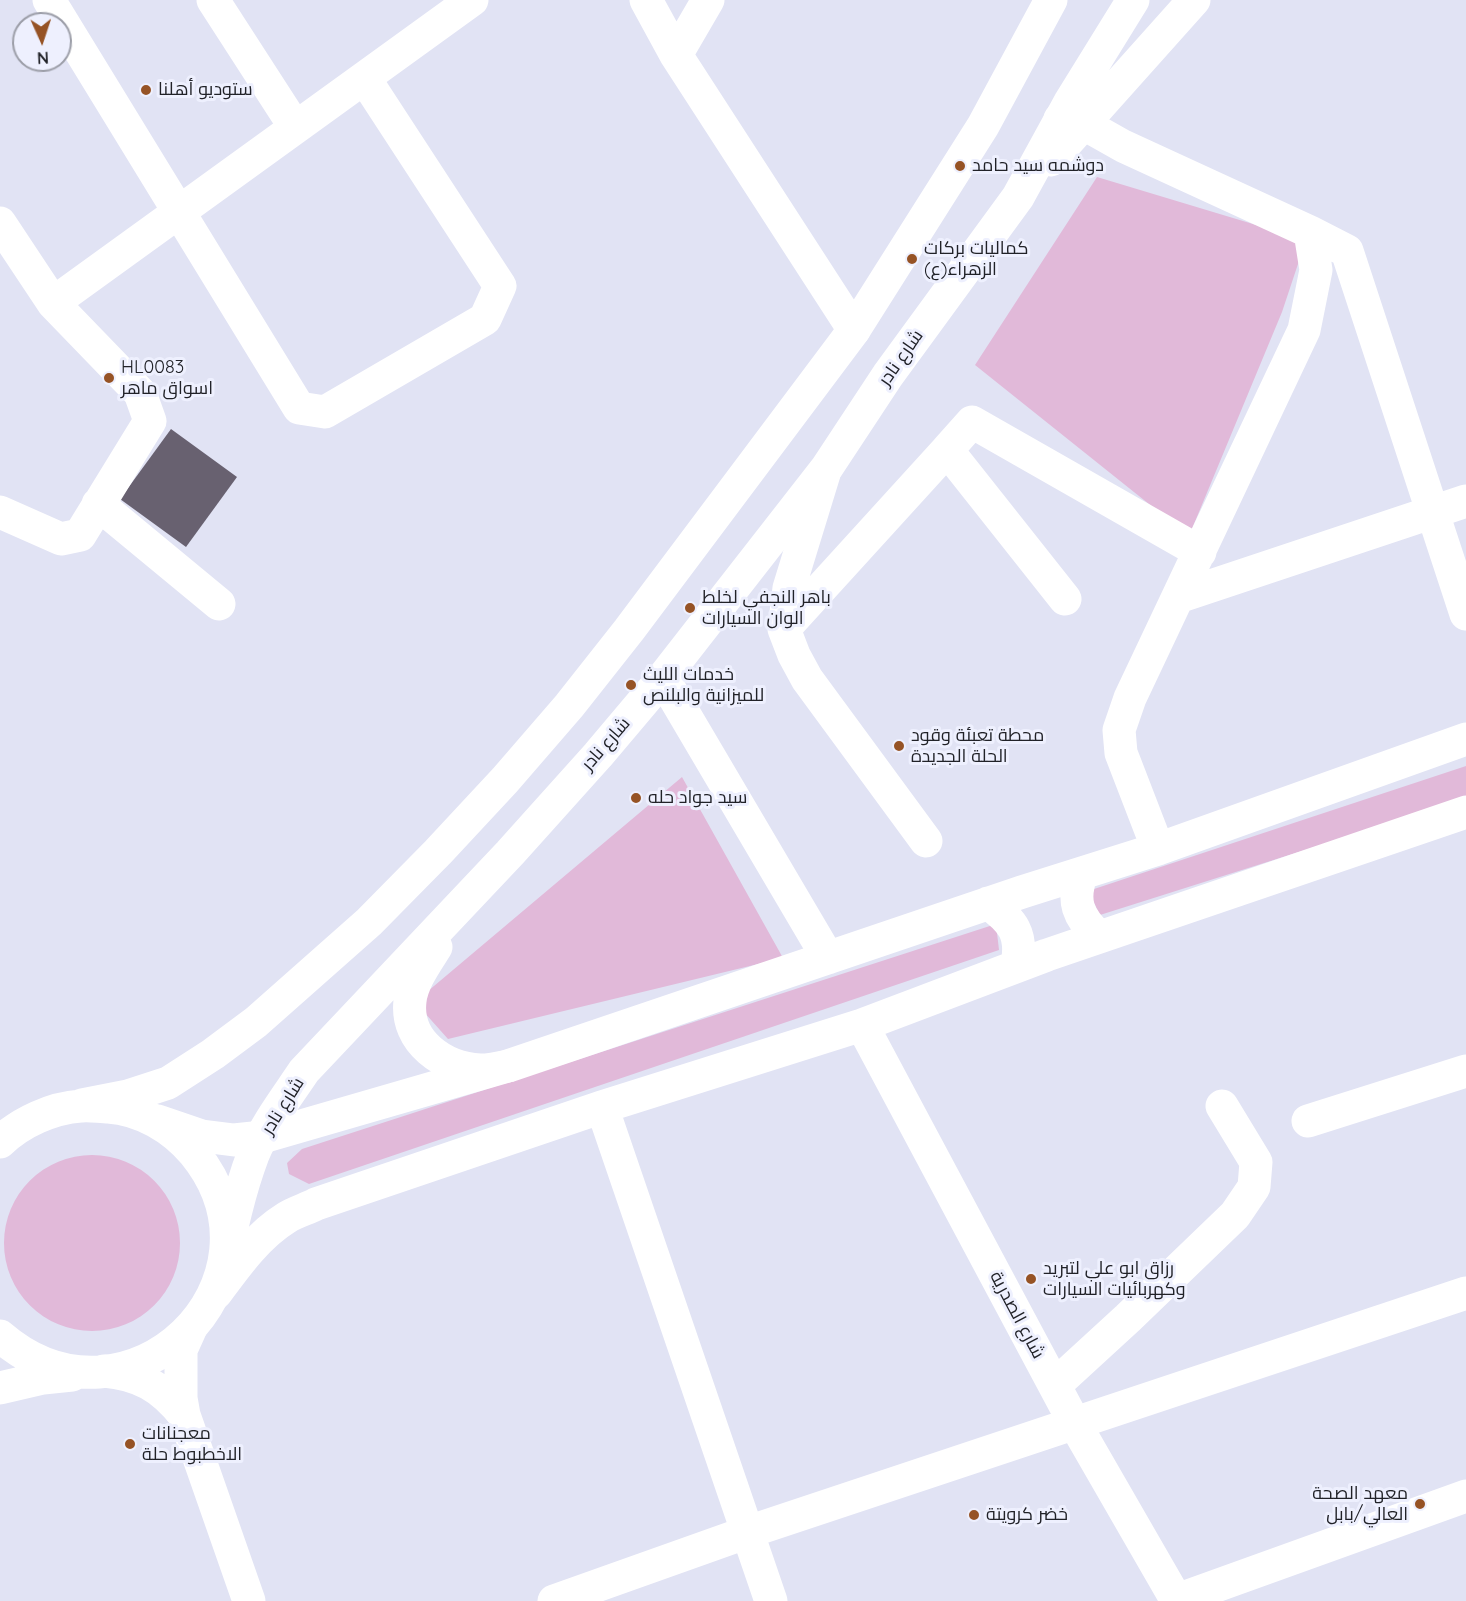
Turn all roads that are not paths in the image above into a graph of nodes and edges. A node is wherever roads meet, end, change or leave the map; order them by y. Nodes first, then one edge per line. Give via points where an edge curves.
1 (49, 0) edge
2 (213, 0) edge
3 (472, 0) edge
4 (646, 0) edge
5 (708, 0) edge
6 (1050, 0) edge
7 (1110, 0) edge
8 (1133, 0) edge
9 (1194, 0) edge
10 (676, 55) junction
11 (364, 79) junction
12 (1071, 115) junction
13 (295, 128) junction
14 (179, 211) junction
15 (0, 223) edge
16 (1310, 232) junction
17 (53, 303) junction
18 (854, 330) junction
19 (947, 450) junction
20 (826, 470) junction
21 (1466, 501) edge
22 (98, 504) junction
23 (0, 512) edge
24 (1433, 513) junction
25 (1200, 552) junction
26 (1178, 597) junction
27 (1065, 599) dead end
28 (219, 604) dead end
29 (1466, 614) edge
30 (784, 629) junction
31 (663, 678) junction
32 (1466, 740) edge
33 (1466, 812) edge
34 (926, 841) dead end
35 (1158, 849) junction
36 (510, 853) junction
37 (1082, 873) junction
38 (988, 903) junction
39 (1099, 937) junction
40 (828, 958) junction
41 (1017, 965) junction
42 (862, 1025) junction
43 (508, 1066) junction
44 (1466, 1071) edge
45 (82, 1105) junction
46 (1222, 1106) dead end
47 (602, 1107) junction
48 (154, 1120) junction
49 (1308, 1121) dead end
50 (263, 1137) junction
51 (0, 1142) edge
52 (223, 1269) junction
53 (1466, 1293) edge
54 (210, 1302) junction
55 (190, 1330) junction
56 (6, 1342) edge
57 (97, 1372) junction
58 (1054, 1385) junction
59 (0, 1388) edge
60 (184, 1415) junction
61 (1076, 1424) junction
62 (1466, 1496) edge
63 (748, 1532) junction
64 (249, 1601) edge
65 (554, 1601) edge
66 (771, 1601) edge
67 (1177, 1601) edge

1 - 14 street
2 - 13 street
3 - 11 street
4 - 10 street
5 - 10 street
6 - 18 street via 983,126
7 - 12 street
8 - 12 street
9 - 12 street
10 - 18 street
11 - 13 street
11 - 14 street via 500,286 485,319 325,411 299,408
12 - 16 street via 1123,146
12 - 20 street, شارع نادر
13 - 14 street
14 - 17 street
15 - 17 street
16 - 24 street via 1347,251
16 - 25 street via 1316,270 1304,330
17 - 22 street via 140,393 150,421
18 - 45 street via 569,706 400,891 297,988 213,1054 168,1083
19 - 25 street via 972,422
19 - 27 street
19 - 30 street
20 - 30 street via 789,588
20 - 31 street, شارع نادر
21 - 24 street
22 - 23 street via 80,535 61,539
22 - 28 street
24 - 26 street
24 - 29 street
25 - 26 street
26 - 35 street via 1119,730 1121,753
30 - 34 street via 807,679
31 - 36 street, شارع نادر
31 - 40 street
32 - 35 street
33 - 39 street
35 - 37 street
36 - 43 street via 437,945 422,969 410,1001 414,1032 425,1048 440,1059 482,1070
36 - 50 street, شارع نادر via 304,1071
37 - 38 street
37 - 39 street via 1076,896 1078,908
38 - 40 street
38 - 41 street via 1008,919 1015,931 1019,942
39 - 41 street
40 - 43 street
41 - 42 street
42 - 47 street
42 - 58 street, شارع الصدرية
43 - 50 street
44 - 49 street
45 - 48 street via 120,1108
45 - 51 street via 44,1114 10,1132
46 - 58 street via 1256,1162 1254,1187 1235,1215
47 - 54 street via 316,1204 286,1218 239,1262
47 - 63 street
48 - 50 street via 202,1136 234,1140
48 - 52 street via 182,1140 205,1167 220,1198 226,1233
50 - 52 street, شارع نادر via 238,1198
52 - 54 street
53 - 61 street
54 - 55 street
55 - 57 street via 162,1353 127,1368
55 - 60 street via 181,1350
56 - 57 street via 52,1367
57 - 59 street
57 - 60 street via 126,1373 144,1381 171,1398
58 - 61 street, شارع الصدرية
60 - 64 street
61 - 63 street
61 - 67 street, شارع الصدرية
62 - 67 street
63 - 65 street
63 - 66 street

